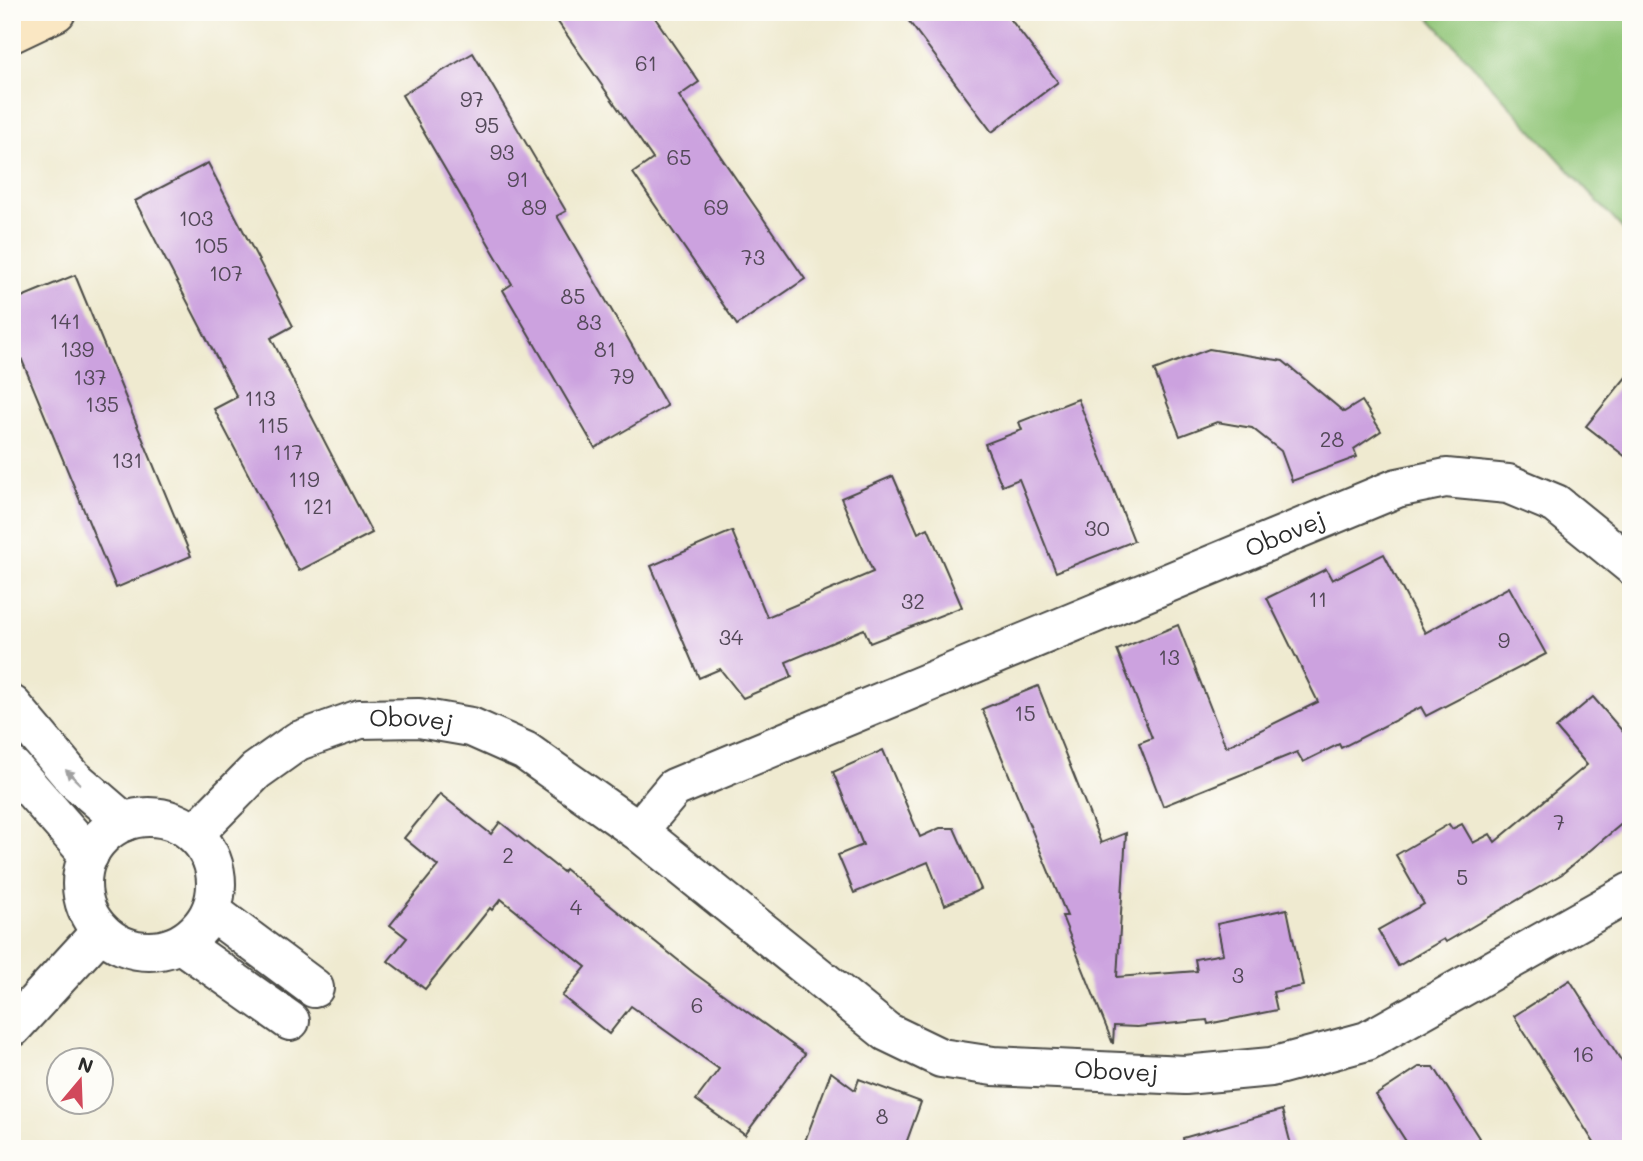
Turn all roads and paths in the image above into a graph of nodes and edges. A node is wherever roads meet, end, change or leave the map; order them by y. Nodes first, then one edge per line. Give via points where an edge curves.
1 (56, 12) edge
2 (12, 33) edge
3 (1631, 565) edge
4 (12, 705) edge
5 (12, 767) edge
6 (124, 822) junction
7 (638, 831) junction
8 (194, 834) junction
9 (89, 855) junction
10 (1631, 892) edge
11 (211, 911) junction
12 (101, 931) junction
13 (181, 944) junction
14 (314, 988) dead end
15 (290, 1021) dead end
16 (12, 1028) edge

1 - 2 street
3 - 7 street, Obovej via 1556,504 1508,484 1446,478 1398,488 674,788
6 -> 4 street via 73,778
5 - 9 street
6 - 8 street via 158,818
6 - 9 street via 104,835
7 - 8 street, Obovej via 525,751 471,727 419,718 360,719 298,741 256,771
7 - 10 street, Obovej via 887,1032 942,1058 993,1066 1185,1074 1271,1067 1367,1041
8 - 11 street via 208,852 215,873
9 - 12 street via 83,876 84,898
11 - 13 street via 199,930
11 - 14 street
12 - 13 street via 133,949 151,951
12 - 16 street
13 - 15 street

